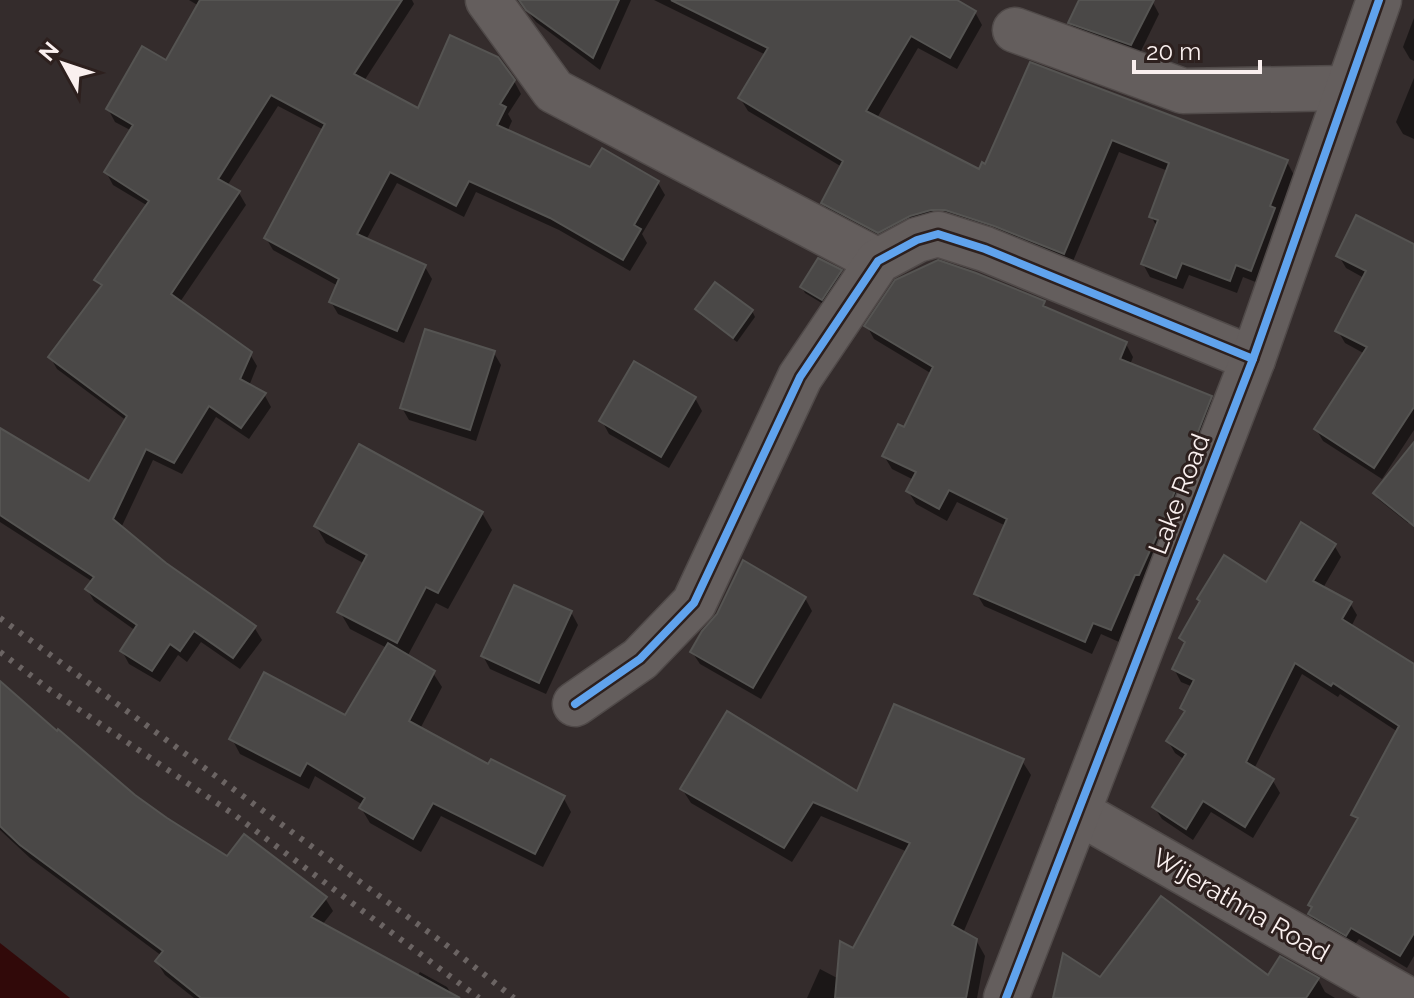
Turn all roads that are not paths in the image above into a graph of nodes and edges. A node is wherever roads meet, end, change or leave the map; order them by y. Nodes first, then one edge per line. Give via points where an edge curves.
1 (488, 0) edge
2 (1379, 0) edge
3 (1015, 30) dead end
4 (1346, 88) junction
5 (878, 261) junction
6 (1253, 359) junction
7 (575, 704) dead end
8 (1078, 812) junction
9 (1006, 998) edge
10 (1405, 998) edge

1 - 5 street via 554,91
2 - 4 street, Lake Road
3 - 4 street via 1183,91
4 - 6 street, Lake Road
5 - 6 street via 938,234
5 - 7 street via 800,377 694,603 640,659
6 - 8 street, Lake Road
8 - 9 street, Lake Road
8 - 10 street, Wijerathna Road

